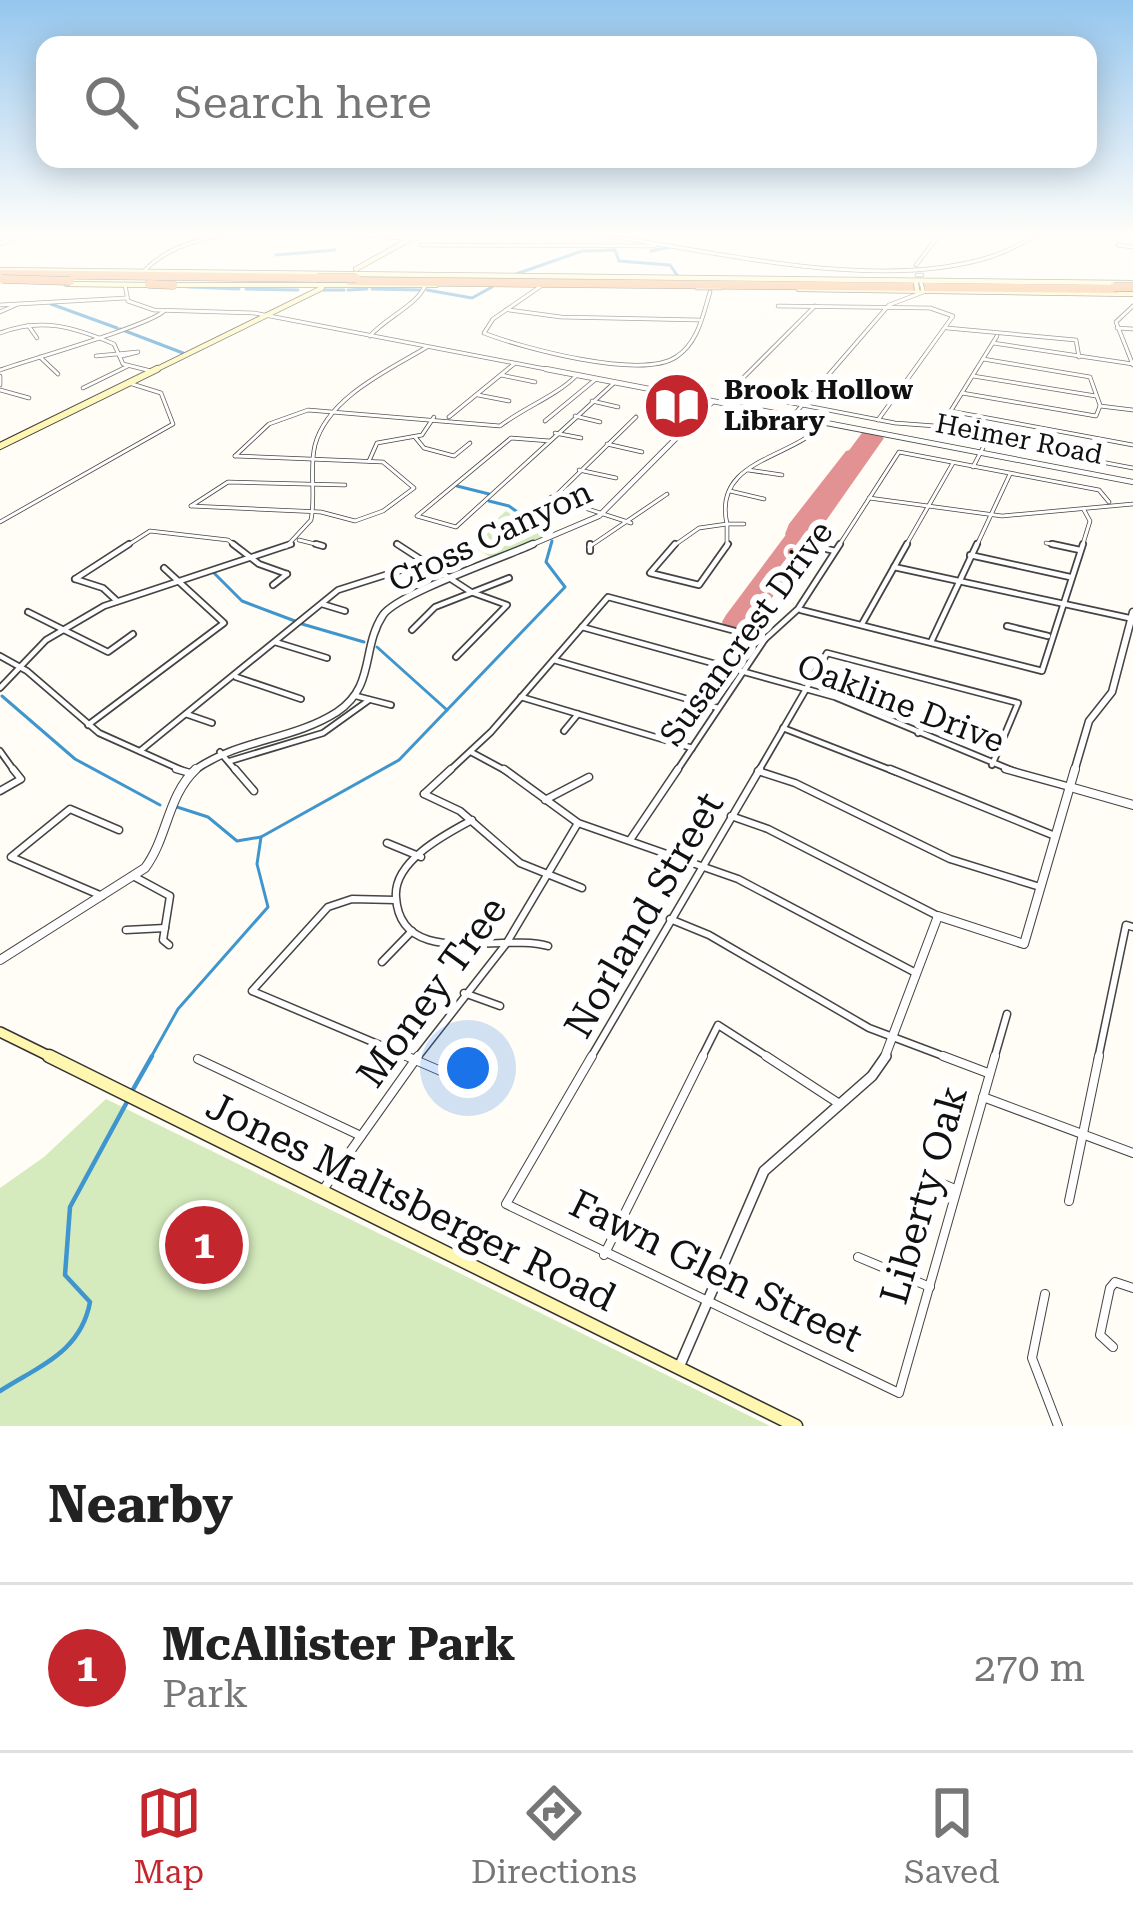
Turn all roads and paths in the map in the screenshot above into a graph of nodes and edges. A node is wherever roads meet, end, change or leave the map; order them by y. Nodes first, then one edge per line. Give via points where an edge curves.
1 (65, 301) edge
2 (131, 301) edge
3 (288, 301) edge
4 (294, 301) edge
5 (414, 301) edge
6 (519, 301) edge
7 (706, 301) edge
8 (895, 301) edge
9 (0, 304) edge
10 (18, 304) junction
11 (778, 306) dead end
12 (814, 306) junction
13 (1133, 306) edge
14 (887, 307) junction
15 (164, 310) junction
16 (509, 310) junction
17 (0, 312) edge
18 (260, 316) junction
19 (698, 320) junction
20 (28, 325) junction
21 (946, 327) junction
22 (1117, 328) junction
23 (1133, 329) edge
24 (0, 333) edge
25 (96, 336) junction
26 (370, 336) junction
27 (997, 336) junction
28 (37, 338) dead end
29 (993, 343) junction
30 (427, 346) junction
31 (119, 354) junction
32 (96, 356) dead end
33 (40, 357) junction
34 (1079, 357) junction
35 (983, 359) junction
36 (514, 364) junction
37 (1133, 365) edge
38 (128, 366) junction
39 (151, 371) junction
40 (0, 373) edge
41 (58, 374) dead end
42 (501, 375) junction
43 (576, 376) junction
44 (973, 376) junction
45 (596, 380) junction
46 (129, 382) junction
47 (535, 382) dead end
48 (614, 383) junction
49 (0, 387) edge
50 (83, 388) dead end
51 (962, 393) junction
52 (478, 395) junction
53 (1096, 396) junction
54 (29, 398) dead end
55 (509, 401) dead end
56 (592, 401) junction
57 (715, 402) junction
58 (803, 405) junction
59 (618, 406) dead end
60 (1100, 406) junction
61 (1133, 410) edge
62 (950, 412) junction
63 (333, 413) junction
64 (575, 416) junction
65 (434, 417) junction
66 (449, 417) junction
67 (636, 417) dead end
68 (792, 417) junction
69 (878, 420) junction
70 (545, 422) dead end
71 (600, 422) dead end
72 (254, 423) dead end
73 (823, 424) junction
74 (270, 427) junction
75 (949, 427) junction
76 (555, 433) junction
77 (805, 434) dead end
78 (816, 435) junction
79 (415, 437) junction
80 (581, 438) dead end
81 (987, 440) junction
82 (550, 441) junction
83 (470, 443) dead end
84 (607, 444) junction
85 (1133, 445) edge
86 (0, 446) edge
87 (793, 449) junction
88 (642, 452) dead end
89 (802, 454) dead end
90 (980, 454) junction
91 (315, 461) junction
92 (369, 461) junction
93 (953, 463) junction
94 (973, 466) junction
95 (1133, 468) edge
96 (579, 470) junction
97 (748, 470) junction
98 (1010, 474) junction
99 (782, 475) dead end
100 (616, 478) dead end
101 (1133, 482) edge
102 (345, 485) dead end
103 (314, 486) junction
104 (730, 491) junction
105 (667, 494) dead end
106 (550, 497) junction
107 (869, 498) junction
108 (764, 499) dead end
109 (1108, 502) junction
110 (1133, 503) edge
111 (929, 506) junction
112 (1084, 510) junction
113 (313, 512) junction
114 (603, 513) junction
115 (537, 514) dead end
116 (989, 514) junction
117 (0, 522) edge
118 (631, 523) junction
119 (727, 524) junction
120 (744, 524) dead end
121 (299, 539) junction
122 (1046, 543) dead end
123 (397, 544) dead end
124 (805, 544) dead end
125 (323, 546) dead end
126 (1080, 550) junction
127 (590, 551) dead end
128 (835, 551) junction
129 (970, 555) junction
130 (445, 556) dead end
131 (253, 560) junction
132 (430, 562) junction
133 (894, 567) junction
134 (164, 568) dead end
135 (451, 577) junction
136 (1070, 577) junction
137 (509, 578) dead end
138 (178, 582) junction
139 (958, 582) junction
140 (273, 585) dead end
141 (472, 592) junction
142 (118, 602) junction
143 (322, 604) junction
144 (1061, 605) junction
145 (798, 609) junction
146 (345, 611) dead end
147 (28, 612) dead end
148 (1132, 615) edge
149 (862, 625) junction
150 (1007, 626) dead end
151 (66, 627) junction
152 (583, 627) junction
153 (412, 630) dead end
154 (133, 634) dead end
155 (1050, 636) junction
156 (765, 639) junction
157 (275, 642) junction
158 (931, 642) junction
159 (0, 656) edge
160 (456, 657) dead end
161 (327, 658) dead end
162 (554, 660) junction
163 (20, 664) junction
164 (743, 672) junction
165 (236, 677) junction
166 (0, 688) edge
167 (806, 689) junction
168 (356, 696) junction
169 (521, 697) junction
170 (301, 699) dead end
171 (369, 700) junction
172 (391, 705) dead end
173 (718, 708) junction
174 (186, 714) junction
175 (578, 714) junction
176 (928, 722) dead end
177 (212, 724) dead end
178 (88, 725) junction
179 (783, 728) junction
180 (564, 731) dead end
181 (918, 733) junction
182 (692, 748) junction
183 (0, 751) edge
184 (140, 751) junction
185 (220, 752) junction
186 (471, 752) junction
187 (230, 761) junction
188 (992, 766) junction
189 (758, 771) junction
190 (190, 773) junction
191 (590, 777) dead end
192 (1070, 787) junction
193 (0, 791) edge
194 (254, 791) dead end
195 (545, 800) junction
196 (1133, 805) edge
197 (731, 816) junction
198 (472, 820) junction
199 (578, 823) junction
200 (119, 830) dead end
201 (1056, 836) junction
202 (630, 840) junction
203 (387, 844) dead end
204 (421, 857) junction
205 (701, 866) junction
206 (545, 876) junction
207 (135, 878) junction
208 (1041, 887) junction
209 (582, 888) dead end
210 (105, 896) junction
211 (395, 901) junction
212 (938, 916) junction
213 (670, 920) junction
214 (1130, 926) edge
215 (165, 928) junction
216 (126, 930) dead end
217 (412, 931) junction
218 (506, 944) junction
219 (169, 945) dead end
220 (548, 946) dead end
221 (0, 960) edge
222 (382, 962) dead end
223 (918, 974) junction
224 (464, 993) junction
225 (500, 1006) dead end
226 (1007, 1014) dead end
227 (0, 1032) edge
228 (896, 1037) junction
229 (198, 1059) dead end
230 (415, 1060) junction
231 (990, 1074) junction
232 (457, 1078) dead end
233 (983, 1097) junction
234 (838, 1102) junction
235 (1083, 1135) junction
236 (361, 1136) junction
237 (1133, 1153) edge
238 (922, 1175) dead end
239 (957, 1189) junction
240 (324, 1190) junction
241 (1069, 1201) dead end
242 (506, 1204) joint
243 (604, 1255) junction
244 (858, 1257) dead end
245 (930, 1287) junction
246 (1133, 1288) edge
247 (1046, 1294) dead end
248 (704, 1301) junction
249 (1113, 1347) dead end
250 (678, 1368) junction
251 (899, 1393) joint
252 (796, 1426) edge
253 (1058, 1426) edge

1 - 10 street
2 - 15 street, Heimer Road
3 - 18 main road
4 - 18 main road
5 - 26 street
6 - 16 street
7 - 19 street
8 - 14 street
9 - 10 street
10 - 17 street
11 - 12 street
12 - 14 street
12 - 58 street via 730,392
13 - 22 street
14 - 21 street via 948,313
14 - 58 street
15 - 18 street, Heimer Road
15 - 25 street via 152,322
16 - 19 street
16 - 19 street via 484,333 659,364 697,338
18 - 26 street, Heimer Road
18 - 39 main road
20 - 24 street
20 - 25 street via 55,321
20 - 28 street
21 - 27 street
21 - 69 street
22 - 23 street
22 - 37 street
25 - 31 street
25 - 33 street
26 - 30 street, Heimer Road
27 - 29 street
27 - 34 street via 1011,330 1076,340
29 - 34 street
29 - 35 street
30 - 36 street, Heimer Road
30 - 63 street
31 - 32 street
31 - 38 street
33 - 40 street
33 - 41 street
34 - 37 street
35 - 44 street
35 - 53 street via 1090,376
36 - 42 street
36 - 43 street, Heimer Road
38 - 39 street
38 - 50 street
39 - 46 main road
40 - 49 street
42 - 47 street
42 - 52 street
43 - 45 street, Heimer Road
43 - 66 street via 500,426
44 - 51 street
44 - 53 street
45 - 48 street, Heimer Road
45 - 70 street
46 - 86 main road
46 - 117 street via 161,393 173,424
48 - 56 street
48 - 57 street, Heimer Road
49 - 54 street
51 - 60 street via 1096,416
51 - 62 street
52 - 55 street
52 - 66 street
53 - 60 street
56 - 59 street
56 - 64 street
57 - 68 street, Heimer Road
57 - 114 street, Cross Canyon
58 - 68 street
58 - 69 street
60 - 61 street
62 - 75 street
62 - 85 street
63 - 65 street
63 - 74 street via 297,410
63 - 91 street via 317,438
64 - 71 street
64 - 76 street
65 - 66 street
65 - 79 street
67 - 84 street
68 - 73 street, Heimer Road
69 - 75 street
72 - 74 street
73 - 78 street
73 - 90 street, Heimer Road
74 - 91 street via 235,456
75 - 81 street
76 - 80 street
76 - 82 street
77 - 78 street
78 - 87 street
79 - 83 street via 454,456
79 - 92 street via 381,441
81 - 90 street
81 - 95 street
82 - 82 street via 456,527 417,516 512,438
84 - 88 street
84 - 96 street
87 - 89 street
87 - 97 street via 763,456
90 - 94 street
90 - 101 street, Heimer Road
91 - 92 street
91 - 103 street
92 - 113 street via 388,465 414,488 355,521
93 - 94 street
93 - 107 street, Susancrest Drive via 899,452
93 - 111 street
94 - 98 street
96 - 100 street
96 - 106 street
97 - 99 street
97 - 104 street
98 - 109 street via 1099,490
98 - 116 street
102 - 103 street
103 - 113 street
103 - 113 street via 228,482 191,506
104 - 108 street
104 - 119 street
105 - 118 street
106 - 114 street
106 - 115 street
107 - 111 street
107 - 128 street, Susancrest Drive
109 - 110 street
109 - 112 street
111 - 116 street
111 - 133 street
112 - 116 street
112 - 126 street via 1090,521
113 - 121 street
114 - 118 street
114 - 135 street, Cross Canyon
116 - 129 street
118 - 127 street
119 - 119 street via 727,549 699,585 650,573 689,528
119 - 120 street
121 - 125 street
121 - 131 street
122 - 126 street
123 - 132 street
124 - 128 street
126 - 136 street
128 - 145 street, Susancrest Drive
129 - 136 street
129 - 139 street
130 - 132 street
131 - 138 street
131 - 140 street via 287,574
131 - 142 street via 227,540 150,531 75,579
132 - 135 street
132 - 143 street via 349,584
133 - 139 street
133 - 149 street
134 - 138 street
135 - 141 street
135 - 168 street, Cross Canyon via 399,599 378,619
136 - 144 street
137 - 141 street
138 - 142 street
138 - 178 street via 224,623
139 - 144 street
139 - 158 street
141 - 153 street via 430,610
141 - 160 street via 507,605
142 - 151 street
143 - 146 street
143 - 157 street
144 - 148 street
144 - 155 street
145 - 149 street
145 - 156 street, Susancrest Drive
147 - 151 street
148 - 192 street via 1112,692 1089,722
149 - 158 street
150 - 155 street
151 - 154 street via 107,652
151 - 163 street
152 - 156 street via 608,597
152 - 162 street
152 - 164 street, Oakline Drive
155 - 158 street via 1042,671
156 - 164 street, Susancrest Drive
157 - 161 street
157 - 165 street
159 - 163 street
162 - 169 street
162 - 173 street
163 - 166 street
163 - 178 street
164 - 167 street, Oakline Drive
164 - 173 street, Susancrest Drive
165 - 170 street
165 - 174 street
167 - 179 street, Norland Street
167 - 181 street, Oakline Drive
167 - 188 street, Norland Street via 827,653 1018,703
168 - 171 street
168 - 185 street via 319,721
169 - 175 street
169 - 186 street
171 - 172 street
171 - 187 street via 322,733
173 - 182 street, Susancrest Drive
174 - 177 street
174 - 184 street
175 - 180 street
175 - 182 street
176 - 181 street
178 - 184 street
179 - 189 street, Norland Street
179 - 201 street via 853,751 975,812
181 - 188 street, Oakline Drive
182 - 202 street, Susancrest Drive
183 - 193 street via 21,779
184 - 190 street
185 - 187 street
185 - 190 street
186 - 195 street
186 - 198 street via 424,794
187 - 194 street
188 - 192 street, Oakline Drive
189 - 197 street, Norland Street
189 - 208 street via 950,859
190 - 207 street via 171,801 162,844
191 - 195 street
192 - 196 street, Oakline Drive
192 - 201 street
195 - 199 street
197 - 205 street, Norland Street
197 - 212 street
198 - 204 street
198 - 206 street
199 - 202 street
199 - 206 street, Money Tree
200 - 210 street via 70,809 11,856
201 - 208 street
202 - 205 street
203 - 204 street
204 - 211 street via 398,883
205 - 213 street, Norland Street
205 - 223 street
206 - 209 street
206 - 218 street, Money Tree
207 - 210 street
207 - 215 street via 170,896
208 - 212 street via 1024,944
210 - 221 street
211 - 217 street
211 - 230 street via 328,907 252,991
212 - 223 street
213 - 228 street
213 - 242 street, Norland Street
214 - 235 street
215 - 216 street
215 - 219 street
217 - 218 street via 443,944
217 - 222 street
218 - 220 street
218 - 224 street, Money Tree
223 - 228 street
224 - 225 street
224 - 230 street, Money Tree
226 - 231 street, Liberty Oak
227 - 240 main road, Jones Maltsberger Road
228 - 231 street
228 - 234 street via 872,1076
229 - 236 street
230 - 232 street
230 - 236 street, Money Tree
231 - 233 street, Liberty Oak
233 - 235 street
233 - 239 street, Liberty Oak
234 - 243 street via 718,1025
234 - 248 street via 764,1171
235 - 237 street
235 - 241 street
236 - 240 street, Money Tree
238 - 239 street
239 - 245 street, Liberty Oak
240 - 250 main road, Jones Maltsberger Road
242 - 243 street, Fawn Glen Street
243 - 248 street, Fawn Glen Street
244 - 245 street
245 - 251 street, Liberty Oak
246 - 249 street via 1110,1288 1100,1335
247 - 253 street via 1032,1358
248 - 250 street
248 - 251 street, Fawn Glen Street
250 - 252 main road, Jones Maltsberger Road

